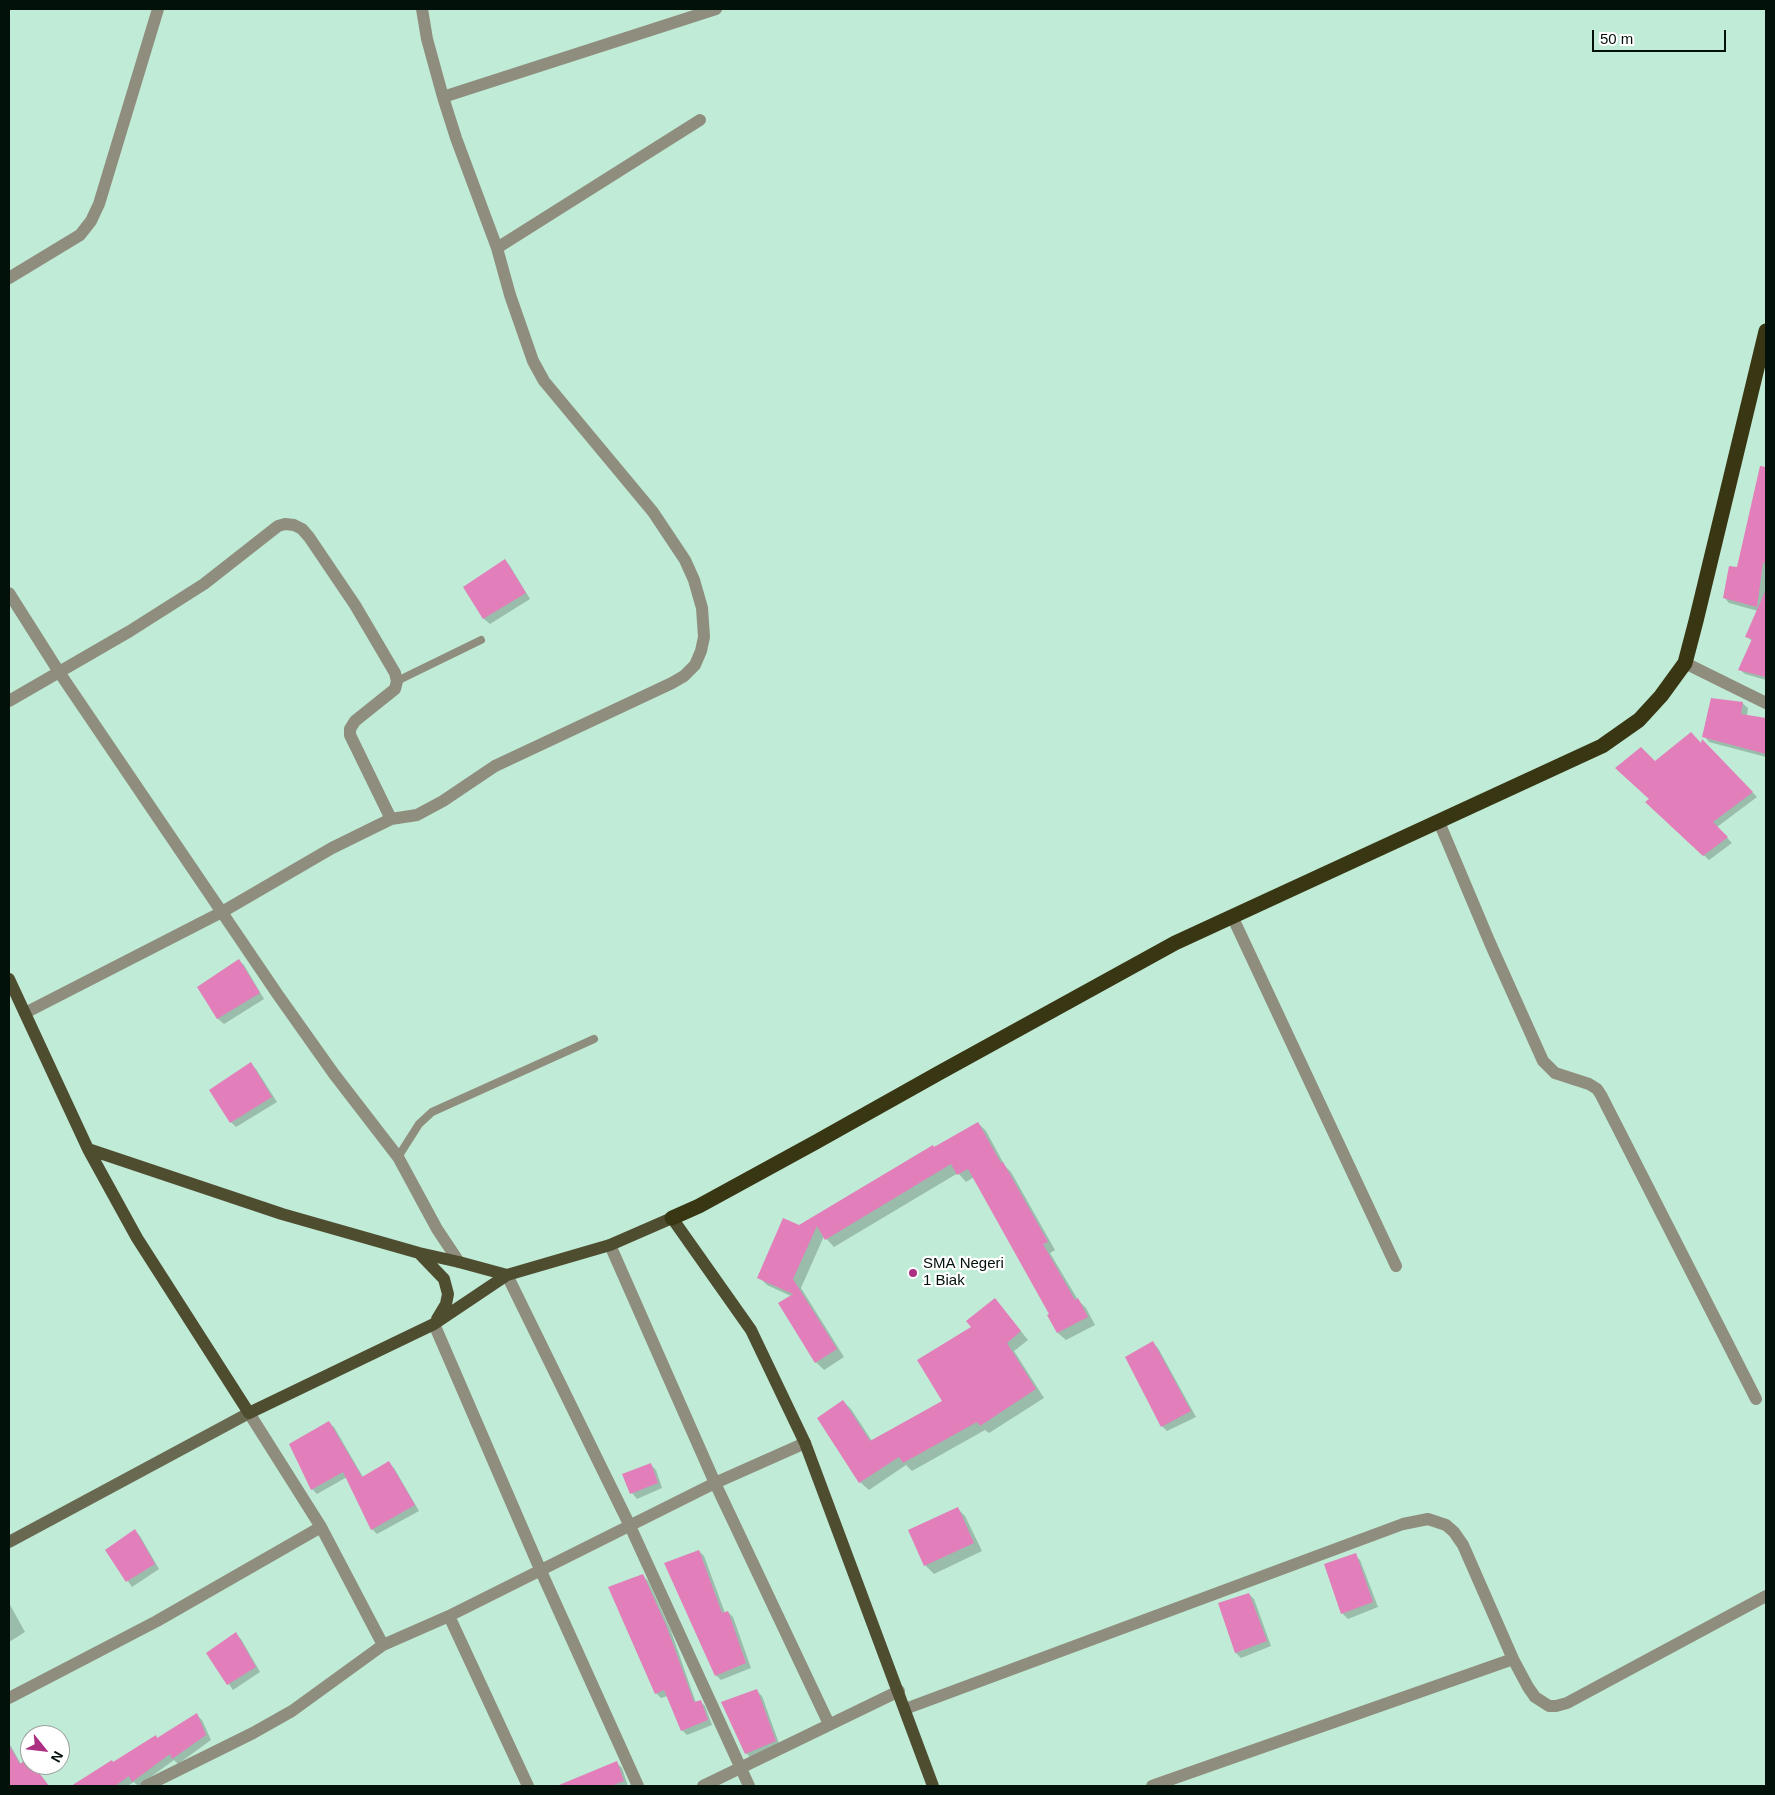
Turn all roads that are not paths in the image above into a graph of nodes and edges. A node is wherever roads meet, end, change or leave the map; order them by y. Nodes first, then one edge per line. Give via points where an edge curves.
1 (158, 9) edge
2 (422, 9) edge
3 (716, 9) edge
4 (443, 97) junction
5 (700, 120) dead end
6 (497, 248) junction
7 (9, 278) edge
8 (1766, 331) edge
9 (9, 593) edge
10 (481, 640) dead end
11 (1685, 663) junction
12 (59, 672) junction
13 (397, 681) junction
14 (9, 701) edge
15 (1766, 703) edge
16 (390, 819) junction
17 (1439, 822) junction
18 (222, 912) junction
19 (1232, 916) junction
20 (9, 979) edge
21 (25, 1013) junction
22 (594, 1039) dead end
23 (88, 1149) junction
24 (398, 1158) junction
25 (672, 1218) junction
26 (610, 1246) junction
27 (419, 1253) junction
28 (459, 1262) junction
29 (1396, 1266) dead end
30 (507, 1274) junction
31 (434, 1324) junction
32 (1756, 1399) dead end
33 (249, 1413) junction
34 (805, 1443) junction
35 (715, 1483) junction
36 (630, 1526) junction
37 (321, 1527) junction
38 (9, 1542) edge
39 (540, 1569) junction
40 (1766, 1596) edge
41 (449, 1616) junction
42 (383, 1646) junction
43 (1513, 1659) junction
44 (899, 1691) junction
45 (9, 1698) edge
46 (906, 1709) junction
47 (829, 1724) junction
48 (741, 1767) junction
49 (146, 1786) edge
50 (528, 1786) edge
51 (638, 1786) edge
52 (703, 1786) edge
53 (749, 1786) edge
54 (933, 1786) edge
55 (1152, 1786) edge

1 - 7 street via 99,204 91,221 80,235
2 - 4 street
3 - 4 street
4 - 6 street
5 - 6 street
6 - 16 street via 525,341 544,382 653,512 684,560 702,608 704,637 694,665 684,676 495,766 417,815
8 - 11 highway
9 - 12 street
10 - 13 lane
11 - 15 street
11 - 17 highway via 1639,720 1602,746
12 - 13 street via 204,584 278,526 285,524 302,529 309,537 355,605
12 - 14 street
12 - 18 street
13 - 16 street via 395,689 355,721 350,729
16 - 18 street via 332,848
17 - 19 highway
17 - 32 street via 1543,1061 1555,1073 1589,1084 1601,1095
18 - 21 street
18 - 24 street via 334,1074
19 - 25 highway via 1175,943
19 - 29 street
20 - 21 main road
21 - 23 main road
22 - 24 lane via 432,1112 419,1124
23 - 27 main road via 282,1214
23 - 33 main road via 137,1238
24 - 28 street
25 - 26 main road
25 - 34 main road via 751,1330
26 - 30 main road
26 - 35 street
27 - 28 main road
27 - 31 main road via 444,1279 448,1294
28 - 30 main road
30 - 31 main road
30 - 36 street
31 - 33 main road
31 - 39 street
33 - 37 street
33 - 38 main road
34 - 35 street
34 - 44 main road
35 - 36 street
35 - 47 street
36 - 39 street
36 - 48 street
37 - 42 street
37 - 45 street via 156,1621
39 - 41 street
39 - 51 street
40 - 43 street via 1556,1706 1549,1706 1535,1697
41 - 42 street
41 - 50 street
42 - 49 street via 292,1711
43 - 46 street via 1459,1539 1446,1525 1428,1519 1402,1524
43 - 55 street
44 - 46 main road
44 - 47 street
46 - 54 main road
47 - 48 street
48 - 52 street
48 - 53 street

